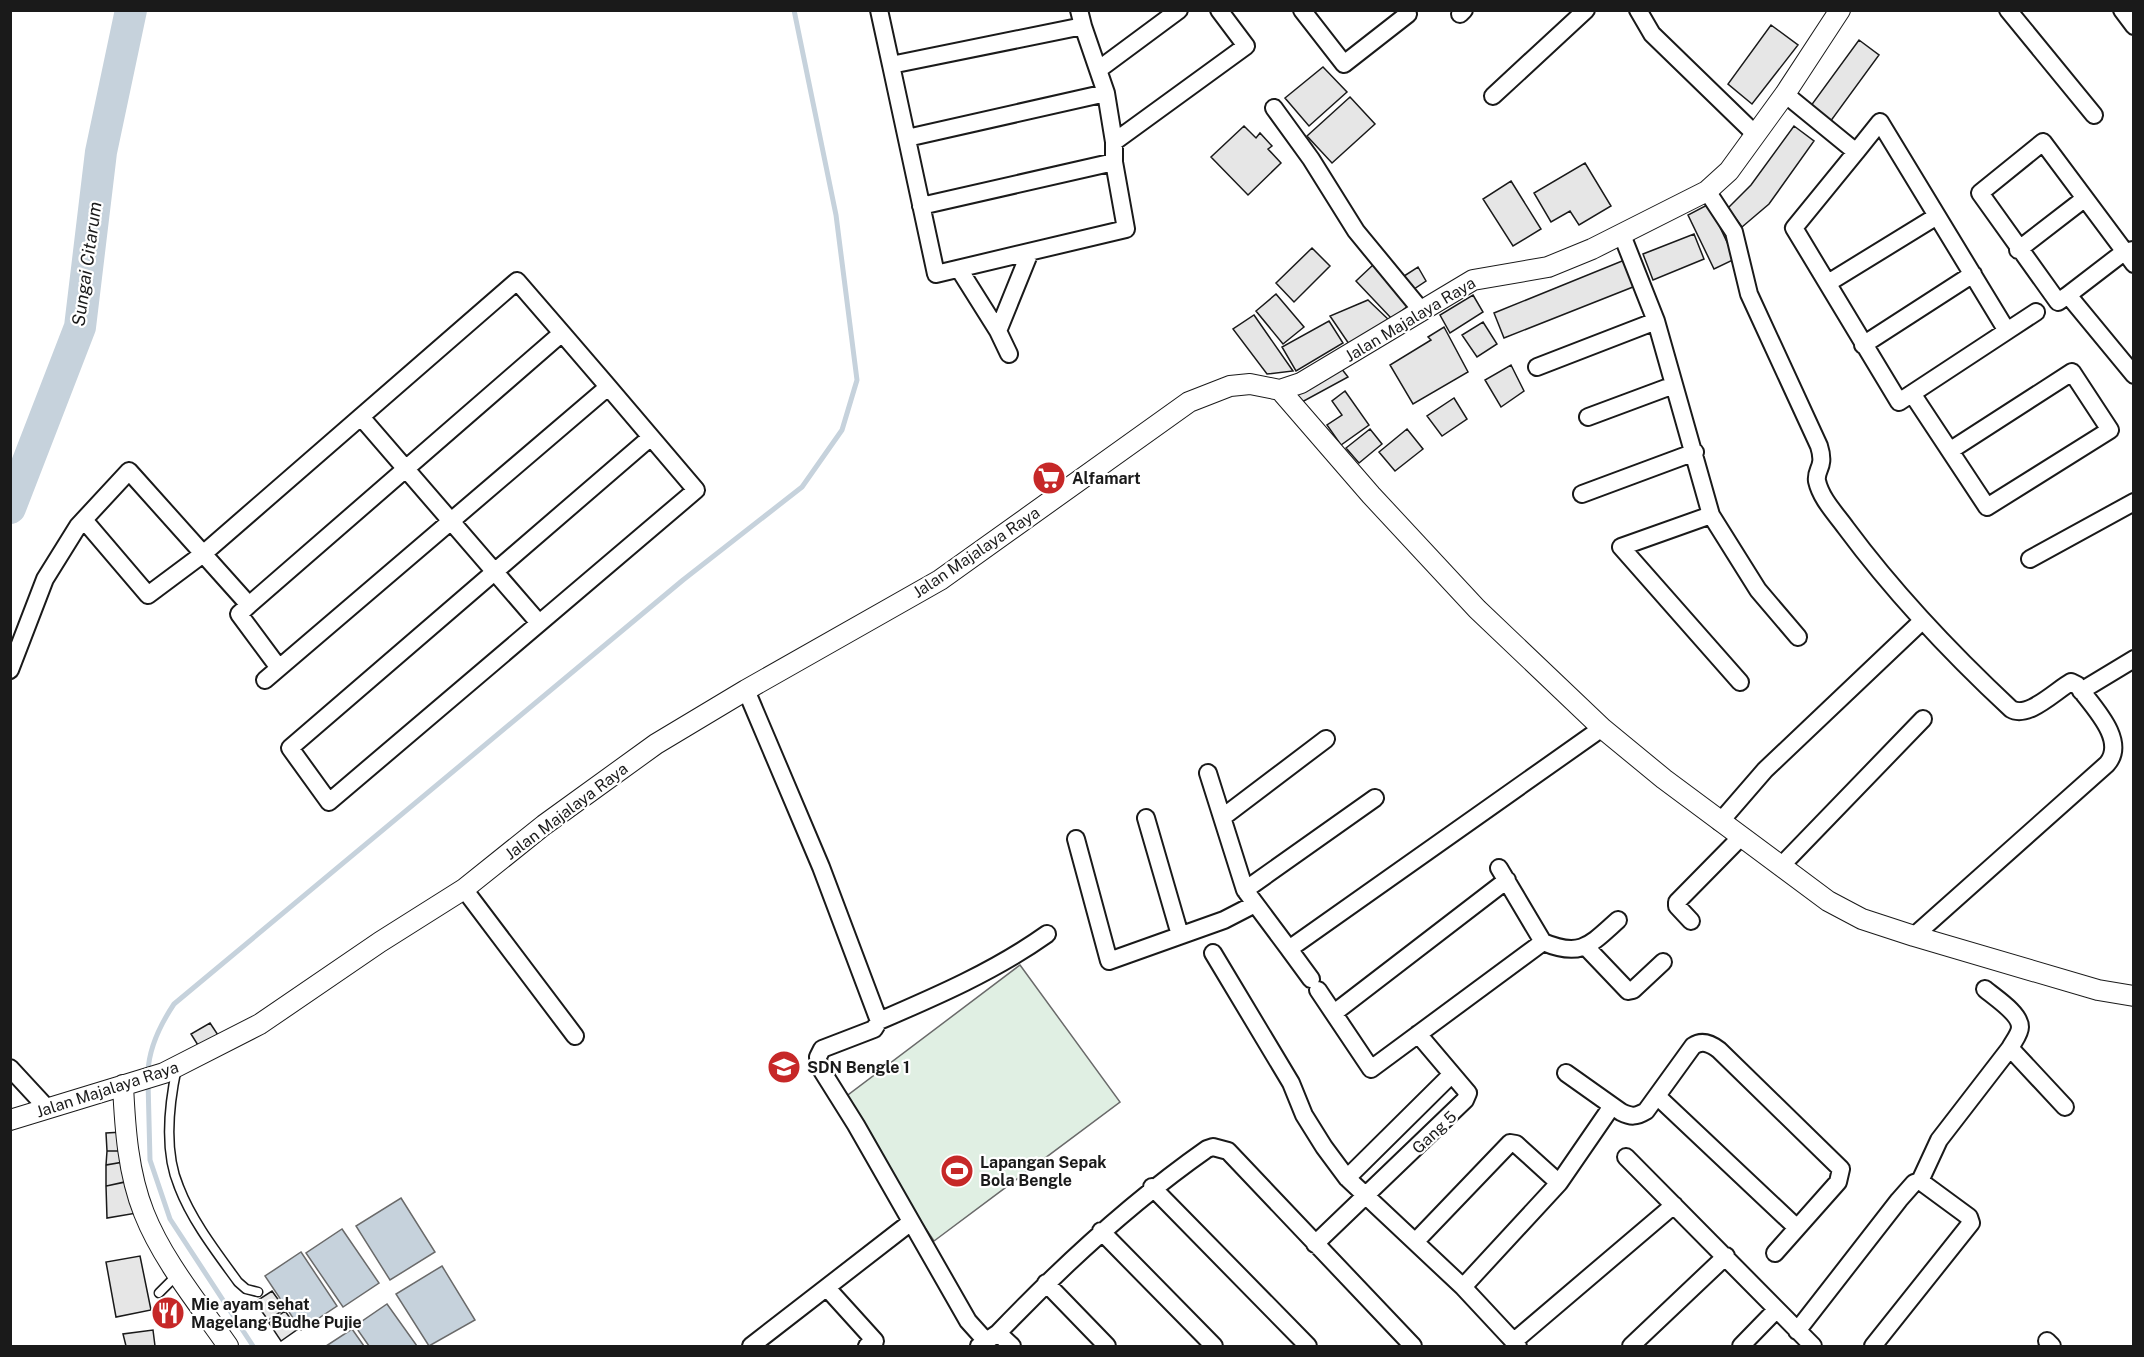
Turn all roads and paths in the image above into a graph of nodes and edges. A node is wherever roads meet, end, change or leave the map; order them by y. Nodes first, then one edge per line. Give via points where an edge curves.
1 (879, 10) edge
2 (1179, 10) edge
3 (1219, 10) edge
4 (1586, 10) edge
5 (1638, 10) edge
6 (1840, 10) edge
7 (2008, 10) edge
8 (2122, 10) edge
9 (1302, 11) edge
10 (1408, 14) dead end
11 (1081, 18) edge
12 (2133, 26) edge
13 (891, 65) junction
14 (1098, 70) junction
15 (1106, 93) junction
16 (1785, 94) junction
17 (1493, 96) dead end
18 (1274, 108) dead end
19 (2094, 115) dead end
20 (1755, 134) junction
21 (907, 138) junction
22 (1114, 142) junction
23 (1856, 152) junction
24 (1114, 162) junction
25 (1707, 192) junction
26 (2084, 199) junction
27 (921, 206) junction
28 (1937, 216) junction
29 (1622, 235) junction
30 (2019, 250) junction
31 (1030, 252) junction
32 (2130, 255) edge
33 (959, 269) junction
34 (1973, 274) junction
35 (1828, 283) junction
36 (2068, 295) junction
37 (1421, 310) junction
38 (2036, 312) dead end
39 (1656, 321) junction
40 (998, 331) junction
41 (2007, 331) junction
42 (562, 333) junction
43 (2105, 339) junction
44 (1863, 345) junction
45 (1009, 354) dead end
46 (1537, 367) dead end
47 (2133, 375) edge
48 (1674, 385) junction
49 (608, 387) junction
50 (2133, 387) edge
51 (1280, 390) junction
52 (1913, 395) junction
53 (361, 417) junction
54 (1588, 417) dead end
55 (651, 437) junction
56 (1951, 450) junction
57 (1695, 452) junction
58 (406, 469) junction
59 (1582, 495) dead end
60 (2133, 502) edge
61 (1711, 515) junction
62 (84, 520) junction
63 (450, 521) junction
64 (203, 554) junction
65 (2030, 559) dead end
66 (495, 572) junction
67 (249, 605) junction
68 (1922, 621) junction
69 (539, 623) junction
70 (1798, 637) dead end
71 (2133, 659) edge
72 (279, 668) junction
73 (10, 670) edge
74 (265, 680) dead end
75 (1740, 682) dead end
76 (746, 690) junction
77 (2081, 691) junction
78 (1923, 719) dead end
79 (1602, 728) junction
80 (1326, 739) dead end
81 (1208, 773) dead end
82 (1375, 798) dead end
83 (1146, 818) dead end
84 (1224, 818) junction
85 (1720, 822) junction
86 (1740, 838) junction
87 (1076, 839) dead end
88 (1781, 866) junction
89 (464, 889) junction
90 (1245, 890) junction
91 (1255, 904) junction
92 (1618, 920) dead end
93 (1691, 921) dead end
94 (1047, 934) dead end
95 (1180, 935) junction
96 (1914, 936) junction
97 (1543, 942) junction
98 (1587, 948) junction
99 (1289, 949) junction
100 (1213, 953) dead end
101 (1663, 962) dead end
102 (1985, 989) dead end
103 (2133, 996) edge
104 (1334, 1013) junction
105 (879, 1021) junction
106 (1418, 1034) junction
107 (575, 1036) dead end
108 (2010, 1048) junction
109 (10, 1068) edge
110 (171, 1070) junction
111 (1566, 1073) dead end
112 (1452, 1074) junction
113 (129, 1084) junction
114 (1657, 1096) junction
115 (1612, 1106) junction
116 (2065, 1107) dead end
117 (48, 1108) junction
118 (10, 1120) edge
119 (1626, 1157) dead end
120 (1347, 1178) junction
121 (1920, 1181) junction
122 (1559, 1184) junction
123 (1152, 1187) junction
124 (1365, 1195) junction
125 (1674, 1205) junction
126 (911, 1222) junction
127 (1796, 1227) junction
128 (1101, 1231) junction
129 (1416, 1241) junction
130 (1315, 1244) junction
131 (1775, 1253) dead end
132 (1726, 1256) junction
133 (178, 1274) junction
134 (1046, 1283) junction
135 (1463, 1287) junction
136 (827, 1288) junction
137 (258, 1292) dead end
138 (159, 1293) dead end
139 (1776, 1310) junction
140 (1797, 1331) junction
141 (988, 1340) edge
142 (1515, 1344) edge
143 (228, 1347) edge
144 (751, 1347) edge
145 (867, 1347) edge
146 (1012, 1347) edge
147 (1107, 1347) edge
148 (1214, 1347) edge
149 (1308, 1347) edge
150 (1413, 1347) edge
151 (1631, 1347) edge
152 (1742, 1347) edge
153 (1813, 1347) edge
154 (1873, 1347) edge

1 - 13 street
2 - 14 street
3 - 22 street via 1246,46
4 - 17 street
5 - 20 street via 1652,34
6 - 16 street, Jalan Majalaya Raya
7 - 19 street
8 - 12 street
9 - 10 street via 1344,64
11 - 13 street
11 - 14 street
13 - 21 street
14 - 15 street
15 - 21 street
15 - 22 street
16 - 20 street, Jalan Majalaya Raya
16 - 23 street
18 - 37 street via 1356,231
20 - 25 street, Jalan Majalaya Raya via 1729,171
21 - 27 street
22 - 24 street
23 - 28 street via 1880,122
23 - 35 street via 1794,228
24 - 27 street
24 - 31 street via 1126,229
25 - 29 street, Jalan Majalaya Raya
25 - 68 street via 1734,232 1749,294 1819,446 1823,459 1817,480 1824,498
26 - 30 street
26 - 30 street via 2043,142 1980,193
26 - 32 street
27 - 33 street via 936,274
28 - 34 street
28 - 35 street
29 - 37 street, Jalan Majalaya Raya via 1548,267 1473,280
29 - 39 street
30 - 36 street via 2058,302
31 - 33 street
31 - 40 street
32 - 36 street
33 - 40 street
34 - 41 street
34 - 44 street
35 - 44 street
36 - 43 street
37 - 51 street, Jalan Majalaya Raya via 1316,375
38 - 41 street
39 - 46 street
39 - 48 street
40 - 45 street
41 - 52 street
42 - 49 street
42 - 53 street via 517,281
42 - 58 street
43 - 47 street
43 - 50 street
44 - 52 street via 1899,402
48 - 54 street
48 - 57 street
49 - 55 street
49 - 63 street
51 - 76 street, Jalan Majalaya Raya via 1250,384 1230,386 1188,402 940,580
51 - 79 street via 1477,609
52 - 56 street
53 - 58 street
53 - 64 street
55 - 66 street
55 - 69 street via 696,490
56 - 56 street via 1987,507 2110,430 2072,372
57 - 59 street
57 - 61 street
58 - 63 street
58 - 67 street
60 - 65 street
61 - 70 street via 1758,590
61 - 75 street via 1621,547
62 - 64 street via 148,595
62 - 64 street via 129,471
62 - 73 street via 45,579
63 - 66 street
63 - 72 street
64 - 67 street
66 - 69 street
66 - 69 street via 290,748 329,802
67 - 72 street via 239,614
68 - 77 street via 2016,711 2026,711 2071,682
68 - 85 street via 1765,770
71 - 77 street
72 - 74 street
76 - 89 street, Jalan Majalaya Raya via 601,782
76 - 105 street via 813,845
77 - 96 street via 2114,739 2111,759
78 - 88 street
79 - 85 street
79 - 99 street
80 - 84 street
81 - 84 street
82 - 90 street
83 - 95 street
84 - 90 street
85 - 86 street
86 - 88 street
86 - 93 street via 1677,902
87 - 95 street via 1109,961
88 - 96 street via 1844,910
89 - 107 street
89 - 110 street, Jalan Majalaya Raya via 260,1024
90 - 91 street
91 - 95 street
91 - 99 street
92 - 98 street
94 - 105 street via 1015,957 967,982
96 - 103 street via 2098,990
97 - 98 street via 1565,949
97 - 104 street via 1503,874
97 - 106 street
98 - 101 street via 1628,991
99 - 104 street
100 - 120 street via 1291,1083 1319,1139
102 - 108 street via 2020,1023 2021,1029
104 - 106 street via 1371,1069
105 - 126 street via 874,1029 822,1049 818,1062
106 - 112 street, Gang 5
108 - 116 street
108 - 121 street via 1939,1140
109 - 117 street
110 - 113 street, Jalan Majalaya Raya
110 - 137 lane via 171,1135 178,1186 238,1282
111 - 115 street
112 - 120 street
112 - 124 street, Gang 5 via 1468,1093 1466,1100
113 - 117 street, Jalan Majalaya Raya
113 - 133 street via 128,1150 138,1192 144,1214
114 - 115 street via 1638,1116 1628,1116
114 - 127 street
114 - 127 street via 1693,1046 1706,1043 1719,1050 1841,1169 1838,1182
115 - 122 street
117 - 118 street, Jalan Majalaya Raya
119 - 125 street
120 - 124 street
121 - 140 street via 1899,1200
121 - 154 street via 1969,1217 1971,1223
122 - 129 street via 1516,1144 1510,1143
122 - 135 street
123 - 128 street
123 - 130 street via 1207,1149 1221,1148
123 - 149 street
124 - 129 street
124 - 130 street
125 - 132 street
125 - 142 street
126 - 136 street
126 - 141 street via 968,1321
127 - 131 street
128 - 134 street
128 - 148 street
129 - 135 street
130 - 150 street
132 - 139 street
132 - 151 street
133 - 138 lane
133 - 143 street
134 - 141 street
134 - 147 street
135 - 142 street
136 - 144 street
136 - 145 street via 875,1341
139 - 140 street
139 - 152 street
140 - 153 street
141 - 146 street

